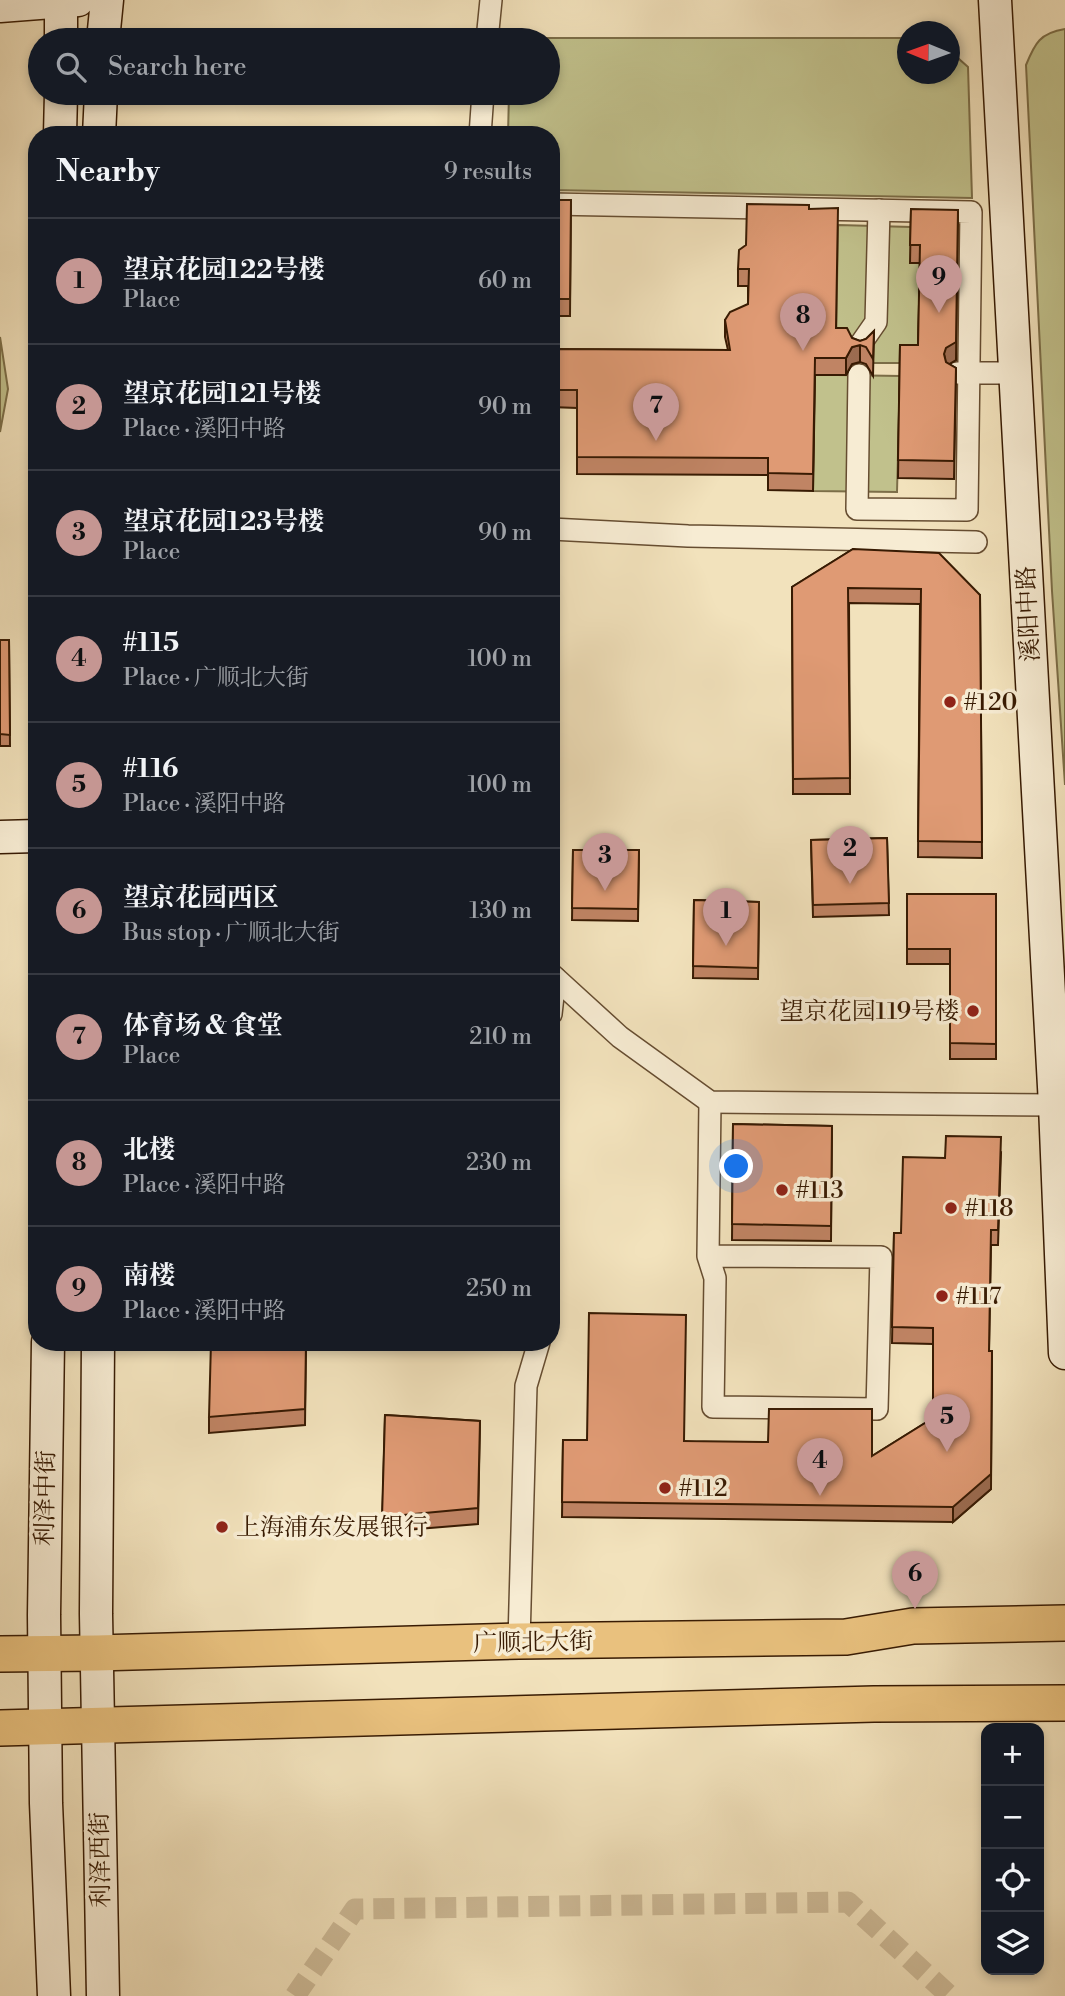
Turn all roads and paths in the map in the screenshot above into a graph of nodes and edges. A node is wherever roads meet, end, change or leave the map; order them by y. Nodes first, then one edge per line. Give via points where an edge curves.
1 (107, 0) edge
2 (491, 0) edge
3 (995, 0) edge
4 (66, 1) edge
5 (0, 6) edge
6 (63, 28) edge
7 (104, 28) edge
8 (488, 28) edge
9 (61, 105) edge
10 (100, 105) edge
11 (482, 105) edge
12 (60, 126) edge
13 (99, 126) edge
14 (481, 126) edge
15 (560, 204) edge
16 (879, 210) junction
17 (860, 345) edge
18 (963, 372) junction
19 (1015, 373) junction
20 (859, 375) dead end
21 (560, 529) edge
22 (976, 542) dead end
23 (28, 836) edge
24 (0, 837) edge
25 (560, 982) edge
26 (710, 1102) junction
27 (1055, 1105) junction
28 (708, 1256) junction
29 (48, 1351) edge
30 (98, 1351) edge
31 (537, 1351) edge
32 (1065, 1353) edge
33 (1065, 1623) edge
34 (520, 1641) junction
35 (97, 1653) junction
36 (0, 1654) edge
37 (45, 1654) junction
38 (1065, 1703) edge
39 (97, 1724) junction
40 (45, 1726) junction
41 (0, 1728) edge
42 (54, 1996) edge
43 (103, 1996) edge

1 - 7 street
2 - 8 street
3 - 19 street, 溪阳中路
4 - 5 street
4 - 6 street
9 - 12 street
10 - 13 street
11 - 14 street
15 - 16 street
16 - 17 street via 876,322
16 - 18 street via 971,212
18 - 19 street
18 - 20 street via 967,510 857,509
19 - 27 street, 溪阳中路
21 - 22 street
23 - 24 street
25 - 26 street via 620,1037
26 - 27 street
26 - 28 street
27 - 32 street, 溪阳中路
28 - 28 street via 715,1278 712,1407 877,1409 881,1257
29 - 37 street, 利泽中街
30 - 35 street
31 - 34 street via 526,1386
33 - 34 main road, 广顺北大街 via 913,1626 846,1637
34 - 35 main road, 广顺北大街
35 - 37 main road, 广顺北大街
35 - 39 street, 利泽西街
36 - 37 main road, 广顺北大街
37 - 40 street, 利泽中街
38 - 39 main road
39 - 40 main road
39 - 43 street, 利泽西街
40 - 41 main road
40 - 42 street, 利泽西街

